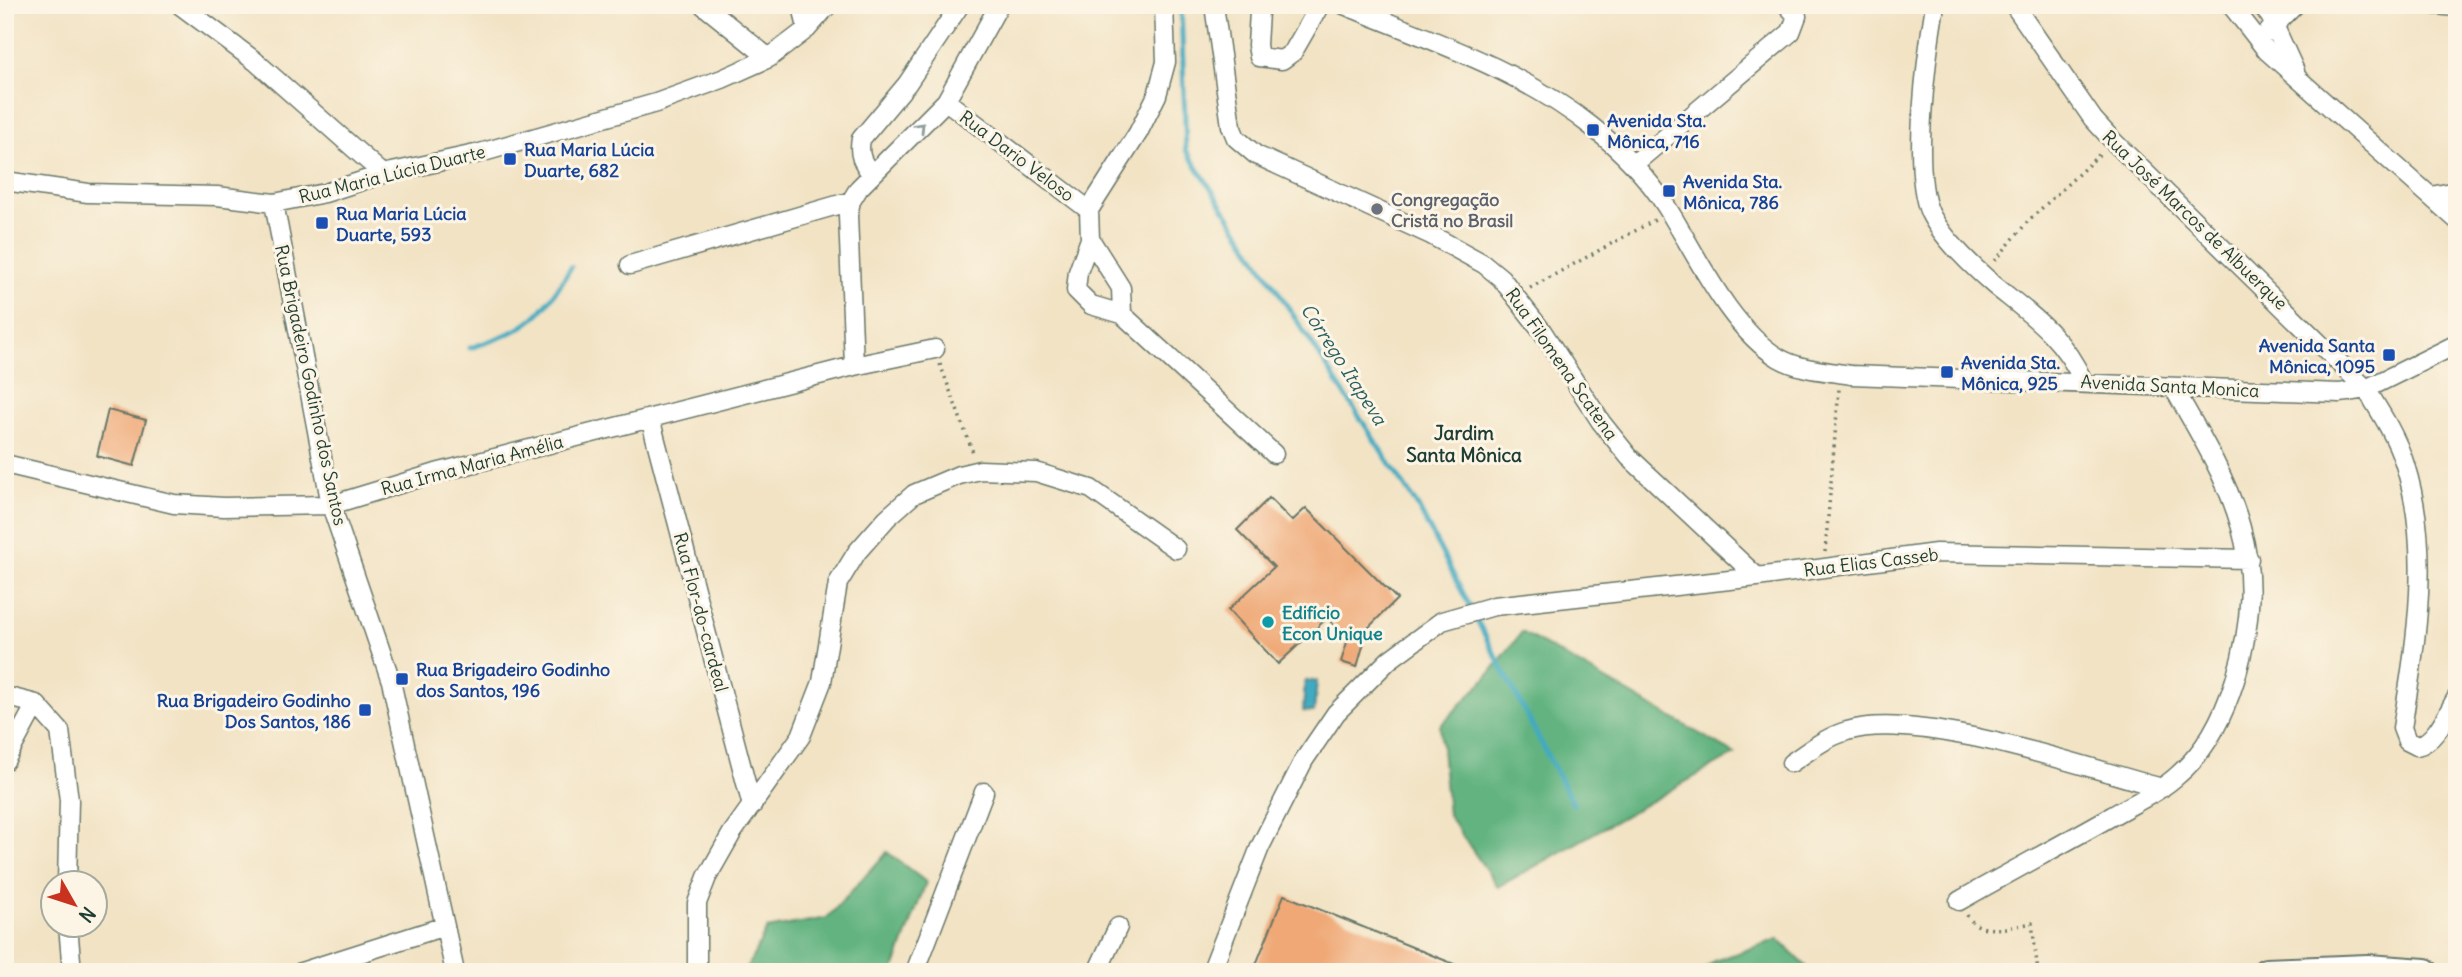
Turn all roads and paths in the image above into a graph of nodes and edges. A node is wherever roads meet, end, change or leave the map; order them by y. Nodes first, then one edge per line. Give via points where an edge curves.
1 (180, 5) edge
2 (703, 5) edge
3 (802, 5) edge
4 (828, 5) edge
5 (960, 5) edge
6 (999, 5) edge
7 (1164, 5) edge
8 (1214, 5) edge
9 (1320, 5) edge
10 (1344, 5) edge
11 (1935, 5) edge
12 (2014, 5) edge
13 (2261, 5) edge
14 (2295, 5) edge
15 (2434, 5) edge
16 (2457, 7) edge
17 (2238, 9) edge
18 (1792, 11) edge
19 (1259, 12) dead end
20 (2275, 27) junction
21 (807, 29) junction
22 (2254, 36) junction
23 (769, 58) junction
24 (2297, 74) junction
25 (946, 101) junction
26 (2114, 142) junction
27 (1634, 164) junction
28 (383, 174) junction
29 (872, 174) junction
30 (5, 181) edge
31 (2457, 191) edge
32 (2431, 196) junction
33 (851, 201) junction
34 (274, 203) junction
35 (1089, 211) junction
36 (1669, 212) junction
37 (2457, 220) edge
38 (1090, 239) junction
39 (629, 265) dead end
40 (1983, 276) junction
41 (1515, 296) junction
42 (1122, 314) junction
43 (2457, 344) edge
44 (935, 349) joint
45 (854, 366) junction
46 (1840, 373) junction
47 (2083, 381) junction
48 (2173, 387) junction
49 (2365, 389) junction
50 (650, 418) junction
51 (1274, 454) dead end
52 (5, 464) edge
53 (980, 471) junction
54 (331, 505) junction
55 (1176, 549) dead end
56 (2249, 559) junction
57 (1824, 568) junction
58 (1757, 577) junction
59 (5, 696) edge
60 (2457, 697) edge
61 (36, 704) junction
62 (5, 761) edge
63 (1791, 763) dead end
64 (2162, 788) junction
65 (984, 792) dead end
66 (752, 806) junction
67 (67, 869) edge
68 (1959, 901) joint
69 (444, 926) junction
70 (1118, 927) dead end
71 (69, 939) edge
72 (72, 972) edge
73 (301, 972) edge
74 (455, 972) edge
75 (697, 972) edge
76 (915, 972) edge
77 (1097, 972) edge
78 (1211, 972) edge
79 (2038, 972) edge
80 (2266, 972) edge
81 (2425, 972) edge

1 - 28 street via 255,61
2 - 23 street
3 - 21 street
4 - 21 street, Rua Maria Lúcia Duarte
5 - 29 street via 907,84 861,139 862,160
6 - 25 street
7 - 35 street via 1166,62 1157,95
8 - 41 street, Rua Filomena Scatena via 1231,126 1245,148 1484,264
9 - 19 street via 1293,52 1282,60 1259,57
10 - 27 street, Avenida Santa Monica via 1466,54 1542,94 1589,124
11 - 40 street via 1928,47 1924,191 1930,213
12 - 26 street, Rua José Marcos de Albuerque
13 - 20 street
14 - 20 street
15 - 16 street
17 - 22 street
18 - 27 street via 1795,25 1783,38
20 - 22 street
20 - 24 street
21 - 23 street, Rua Maria Lúcia Duarte
22 - 24 street
23 - 28 street, Rua Maria Lúcia Duarte via 656,103 480,153
24 - 32 street
29 -> 25 street
25 - 35 street, Rua Dario Veloso
26 - 40 path via 2028,220
26 - 49 street, Rua José Marcos de Albuerque
27 - 36 street, Avenida Santa Monica
28 - 34 street, Rua Maria Lúcia Duarte
29 - 33 street
30 - 34 street, Rua Maria Lúcia Duarte via 88,193 217,195
31 - 32 street
32 - 37 street
33 - 39 street
33 - 45 street
34 - 54 street, Rua Brigadeiro Godinho dos Santos
35 - 38 street
36 - 41 path
36 - 46 street, Avenida Santa Monica via 1739,322 1760,344 1793,363
38 - 42 street via 1121,288
38 - 42 street via 1077,272 1076,290 1091,305
40 - 47 street via 2057,338
41 - 58 street, Rua Filomena Scatena via 1629,457
42 - 51 street
43 - 49 street, Avenida Santa Monica
44 - 45 street, Rua Irma Maria Amélia
44 - 53 path
45 - 50 street, Rua Irma Maria Amélia
46 - 47 street, Avenida Santa Monica
46 - 57 path
47 - 48 street, Avenida Santa Monica
48 - 49 street, Avenida Santa Monica via 2340,393
48 - 56 street via 2228,485
49 - 60 street, Rua José Marcos de Albuerque via 2405,464 2415,510 2419,589 2403,736 2411,745 2422,745
50 - 54 street, Rua Irma Maria Amélia
50 - 66 street, Rua Flor-do-cardeal
52 - 54 street, Rua Irma Maria Amélia via 174,504
53 - 55 street via 1036,472 1091,489
53 - 66 street via 915,494 857,552 838,583 814,709 783,765
54 - 69 street, Rua Brigadeiro Godinho dos Santos via 391,681
56 - 57 street, Rua Elias Casseb via 1936,553
56 - 64 street via 2251,601 2246,641 2229,700 2196,759
57 - 58 street, Rua Elias Casseb
58 - 78 street, Rua Elias Casseb via 1490,607 1442,621 1389,660 1336,713 1304,760 1273,818
59 - 61 street
61 - 62 street
61 - 67 street via 60,731 69,800
63 - 64 street via 1848,731 1914,729 1983,739
64 - 68 street
65 - 76 street
66 - 75 street via 719,855 697,902
68 - 79 path via 1971,923 1980,927 2032,923
69 - 73 street
69 - 74 street, Rua Brigadeiro Godinho dos Santos
70 - 77 street
71 - 72 street
80 - 81 highway via 2368,968

